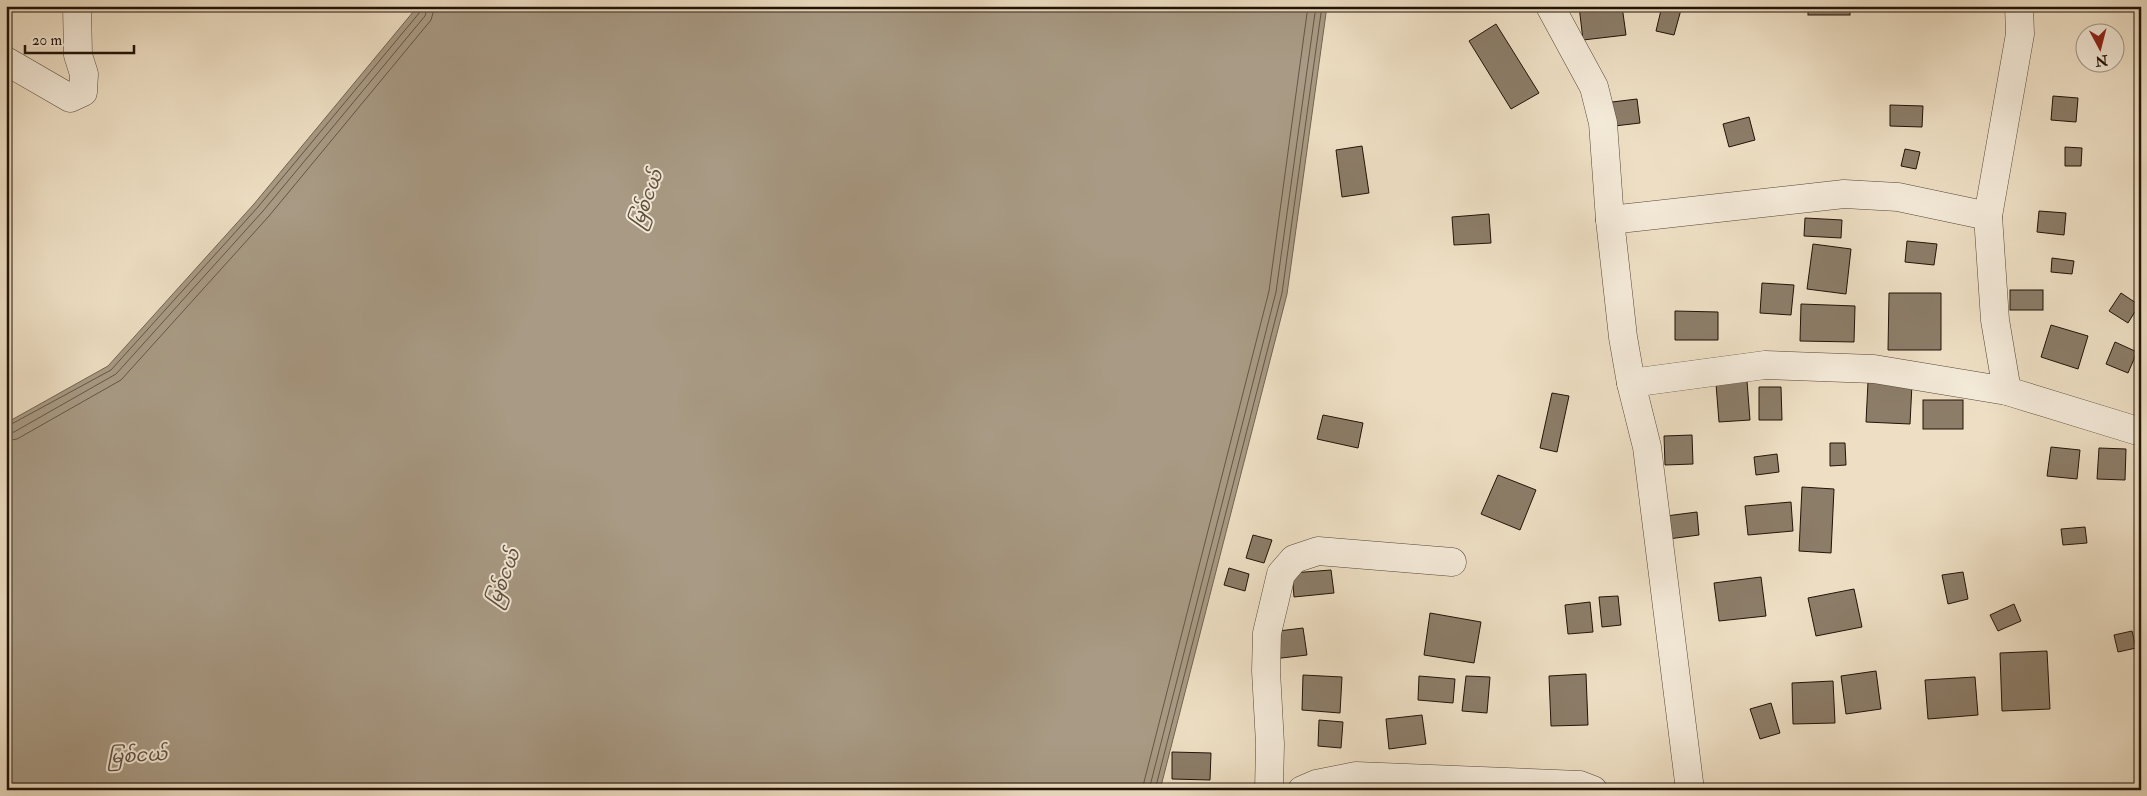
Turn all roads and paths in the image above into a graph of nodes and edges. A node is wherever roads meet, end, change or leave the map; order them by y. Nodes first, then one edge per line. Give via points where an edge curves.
1 (77, 6) edge
2 (1550, 6) edge
3 (2020, 6) edge
4 (6, 61) edge
5 (1988, 216) junction
6 (1610, 220) junction
7 (1631, 384) junction
8 (2007, 390) junction
9 (2141, 432) edge
10 (1452, 562) dead end
11 (1269, 790) edge
12 (1302, 790) edge
13 (1593, 790) edge
14 (1690, 790) edge

1 - 4 street via 83,92 70,98
2 - 6 street via 1594,87 1603,123
3 - 5 street via 2020,34
5 - 6 street via 1898,198 1844,194
5 - 8 street via 1995,320
6 - 7 street
7 - 8 street via 1765,365 1874,369
7 - 14 street via 1647,448
8 - 9 street
10 - 11 street via 1318,552 1294,559 1281,574 1267,633
12 - 13 street via 1356,776 1580,784

